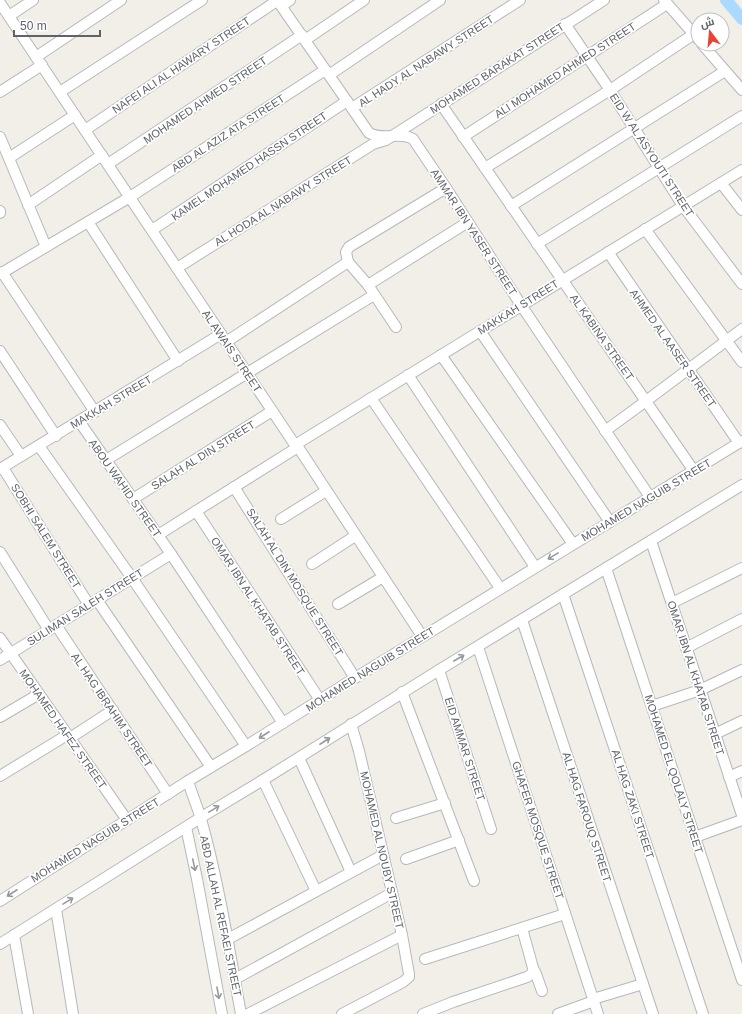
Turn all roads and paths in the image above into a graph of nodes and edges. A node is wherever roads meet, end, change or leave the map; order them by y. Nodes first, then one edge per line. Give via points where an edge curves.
1 (32, 0) edge
2 (121, 0) edge
3 (202, 0) edge
4 (290, 0) edge
5 (364, 0) edge
6 (440, 0) edge
7 (520, 0) edge
8 (604, 0) edge
9 (279, 2) edge
10 (666, 2) edge
11 (0, 3) edge
12 (109, 3) edge
13 (9, 16) junction
14 (565, 24) junction
15 (690, 30) edge
16 (303, 38) junction
17 (690, 41) edge
18 (709, 52) edge
19 (587, 56) junction
20 (39, 61) junction
21 (725, 71) junction
22 (327, 73) junction
23 (610, 90) junction
24 (742, 90) edge
25 (0, 92) edge
26 (60, 92) junction
27 (441, 104) junction
28 (349, 105) junction
29 (75, 115) junction
30 (742, 116) edge
31 (634, 128) junction
32 (85, 130) junction
33 (391, 136) junction
34 (0, 137) edge
35 (463, 137) junction
36 (102, 155) junction
37 (9, 158) junction
38 (108, 164) junction
39 (485, 168) junction
40 (659, 168) junction
41 (742, 170) edge
42 (721, 183) junction
43 (446, 188) junction
44 (130, 197) junction
45 (28, 205) junction
46 (511, 206) junction
47 (683, 206) junction
48 (742, 210) edge
49 (88, 222) junction
50 (468, 222) junction
51 (645, 229) junction
52 (152, 230) junction
53 (537, 244) junction
54 (46, 247) junction
55 (608, 252) junction
56 (348, 262) junction
57 (177, 268) junction
58 (1, 273) edge
59 (563, 280) junction
60 (742, 284) edge
61 (368, 285) junction
62 (374, 295) junction
63 (521, 306) junction
64 (396, 327) dead end
65 (742, 329) edge
66 (480, 331) junction
67 (224, 338) junction
68 (727, 341) junction
69 (0, 351) edge
70 (441, 355) junction
71 (178, 361) junction
72 (742, 362) edge
73 (689, 370) junction
74 (247, 374) junction
75 (408, 375) junction
76 (371, 398) junction
77 (646, 401) junction
78 (272, 411) junction
79 (94, 412) junction
80 (79, 421) junction
81 (0, 425) edge
82 (605, 430) junction
83 (56, 436) junction
84 (740, 442) edge
85 (39, 446) junction
86 (296, 446) junction
87 (21, 456) junction
88 (106, 460) junction
89 (1, 469) edge
90 (694, 471) junction
91 (742, 486) edge
92 (234, 487) junction
93 (326, 491) junction
94 (650, 497) junction
95 (133, 499) junction
96 (196, 511) junction
97 (281, 519) dead end
98 (610, 522) junction
99 (158, 535) junction
100 (356, 536) junction
101 (651, 541) junction
102 (573, 544) junction
103 (0, 552) edge
104 (171, 554) junction
105 (312, 564) dead end
106 (535, 567) junction
107 (606, 568) junction
108 (742, 568) edge
109 (383, 577) junction
110 (132, 578) junction
111 (500, 588) junction
112 (563, 594) junction
113 (93, 602) junction
114 (672, 603) junction
115 (338, 604) dead end
116 (742, 619) edge
117 (522, 620) junction
118 (53, 627) junction
119 (422, 636) junction
120 (0, 638) edge
121 (478, 646) junction
122 (686, 648) junction
123 (10, 654) junction
124 (0, 660) edge
125 (439, 670) junction
126 (742, 670) edge
127 (355, 678) junction
128 (700, 690) junction
129 (402, 692) junction
130 (39, 694) junction
131 (320, 700) junction
132 (652, 706) junction
133 (113, 710) junction
134 (0, 717) edge
135 (742, 722) edge
136 (283, 723) junction
137 (351, 724) junction
138 (715, 734) junction
139 (69, 736) junction
140 (246, 746) junction
141 (299, 758) junction
142 (211, 767) junction
143 (742, 770) edge
144 (0, 776) edge
145 (729, 777) junction
146 (263, 780) junction
147 (188, 781) junction
148 (168, 794) junction
149 (445, 803) junction
150 (742, 815) edge
151 (200, 818) junction
152 (396, 818) dead end
153 (127, 820) junction
154 (742, 820) edge
155 (186, 827) junction
156 (491, 829) dead end
157 (695, 837) junction
158 (459, 840) junction
159 (383, 855) junction
160 (406, 859) dead end
161 (351, 872) junction
162 (474, 881) dead end
163 (316, 891) junction
164 (392, 892) junction
165 (0, 901) edge
166 (56, 909) junction
167 (566, 914) junction
168 (522, 928) junction
169 (14, 935) junction
170 (402, 935) junction
171 (228, 939) junction
172 (1, 941) edge
173 (425, 959) dead end
174 (534, 970) junction
175 (235, 979) junction
176 (742, 980) edge
177 (643, 984) junction
178 (542, 990) dead end
179 (594, 1000) junction
180 (435, 1012) edge
181 (28, 1014) edge
182 (73, 1014) edge
183 (222, 1014) edge
184 (241, 1014) edge
185 (248, 1014) edge
186 (342, 1014) edge
187 (423, 1014) edge
188 (558, 1014) edge
189 (598, 1014) edge
190 (653, 1014) edge
191 (703, 1014) edge

1 - 13 street
2 - 12 street
3 - 26 street
4 - 9 street, NAFEI ALI AL HAWARY STREET
5 - 16 street, MOHAMED AHMED STREET
6 - 22 street, ABD AL AZIZ ATA STREET
7 - 28 street, AL HADY AL NABAWY STREET
8 - 14 street, MOHAMED BARAKAT STREET
9 - 16 street, AMMAR IBN YASER STREET
9 - 32 street, NAFEI ALI AL HAWARY STREET
10 - 15 street
10 - 19 street, ALI MOHAMED AHMED STREET
11 - 13 street, AL AWAIS STREET
12 - 20 street
13 - 20 street, AL AWAIS STREET
14 - 19 street, EID W AL ASYOUTI STREET
14 - 27 street, MOHAMED BARAKAT STREET
16 - 22 street, AMMAR IBN YASER STREET
16 - 38 street, MOHAMED AHMED STREET
17 - 23 street
18 - 21 street
19 - 23 street, EID W AL ASYOUTI STREET
19 - 35 street, ALI MOHAMED AHMED STREET
20 - 25 street
20 - 26 street, AL AWAIS STREET
21 - 24 street
21 - 31 street
22 - 28 street, AMMAR IBN YASER STREET
22 - 44 street, ABD AL AZIZ ATA STREET
23 - 31 street, EID W AL ASYOUTI STREET
23 - 39 street
26 - 29 street, AL AWAIS STREET
27 - 33 street, MOHAMED BARAKAT STREET
27 - 35 street, AL KABINA STREET
28 - 33 street, AMMAR IBN YASER STREET via 369,133 380,137
28 - 52 street, KAMEL MOHAMED HASSN STREET
29 - 32 street, AL AWAIS STREET
29 - 37 street
30 - 40 street
31 - 40 street, EID W AL ASYOUTI STREET
31 - 46 street
32 - 36 street, AL AWAIS STREET
33 - 43 street, AMMAR IBN YASER STREET via 413,139
33 - 57 street, AL HODA AL NABAWY STREET via 373,144
34 - 37 street
35 - 39 street, AL KABINA STREET
36 - 38 street, AL AWAIS STREET
36 - 45 street
37 - 45 street
38 - 44 street, AL AWAIS STREET
39 - 46 street, AL KABINA STREET
40 - 47 street, EID W AL ASYOUTI STREET
40 - 53 street
41 - 42 street, MAKKAH STREET
42 - 47 street, MAKKAH STREET
42 - 48 street
43 - 50 street, AMMAR IBN YASER STREET
43 - 56 street via 349,248 346,252
44 - 49 street, ABD AL AZIZ ATA STREET
44 - 52 street, AL AWAIS STREET
45 - 54 street
46 - 53 street, AL KABINA STREET
47 - 51 street, MAKKAH STREET
47 - 60 street, EID W AL ASYOUTI STREET
49 - 54 street, ABD AL AZIZ ATA STREET
49 - 71 street
50 - 61 street
50 - 63 street, AMMAR IBN YASER STREET
51 - 55 street, MAKKAH STREET
51 - 68 street
52 - 57 street, AL AWAIS STREET
53 - 59 street, AL KABINA STREET
54 - 58 street, ABD AL AZIZ ATA STREET
55 - 59 street, MAKKAH STREET
55 - 73 street, AHMED AL AASER STREET
56 - 61 street
56 - 67 street, MAKKAH STREET
57 - 67 street, AL AWAIS STREET
58 - 79 street
59 - 63 street, MAKKAH STREET
59 - 77 street, AL KABINA STREET
61 - 62 street
62 - 64 street
62 - 74 street
63 - 66 street, MAKKAH STREET
63 - 82 street, AMMAR IBN YASER STREET
65 - 68 street
66 - 70 street, MAKKAH STREET
66 - 98 street
67 - 71 street, MAKKAH STREET
67 - 74 street, AL AWAIS STREET
68 - 72 street
68 - 73 street
69 - 83 street
70 - 75 street, MAKKAH STREET
70 - 102 street
71 - 79 street, MAKKAH STREET
73 - 77 street
73 - 84 street, AHMED AL AASER STREET
74 - 78 street, AL AWAIS STREET
74 - 88 street
75 - 76 street, MAKKAH STREET
75 - 106 street
76 - 86 street, MAKKAH STREET
76 - 111 street
77 - 82 street
77 - 90 street, AL KABINA STREET
78 - 86 street, AL AWAIS STREET
78 - 95 street, SALAH AL DIN STREET
79 - 80 street, MAKKAH STREET
80 - 83 street, MAKKAH STREET
80 - 88 street, ABOU WAHID STREET
81 - 87 street
82 - 94 street, AMMAR IBN YASER STREET
83 - 85 street, MAKKAH STREET
84 - 90 street, MOHAMED NAGUIB STREET
85 - 87 street, MAKKAH STREET
85 - 110 street
86 - 92 street, MAKKAH STREET
86 - 93 street, AL AWAIS STREET
87 - 89 street, MAKKAH STREET
88 - 95 street, ABOU WAHID STREET
89 - 113 street, SOBHI SALEM STREET
90 - 94 street, MOHAMED NAGUIB STREET
91 - 101 street
92 - 96 street, MAKKAH STREET
92 - 127 street, SALAH AL DIN MOSQUE STREET
93 - 97 street
93 - 100 street, AL AWAIS STREET
94 - 98 street, MOHAMED NAGUIB STREET
95 - 99 street, ABOU WAHID STREET
96 - 99 street, MAKKAH STREET
96 - 131 street, OMAR IBN AL KHATAB STREET
98 - 102 street, MOHAMED NAGUIB STREET
99 - 104 street, ABOU WAHID STREET
100 - 105 street
100 - 109 street, AL AWAIS STREET
101 - 107 street
101 - 114 street, OMAR IBN AL KHATAB STREET
102 -> 106 street, MOHAMED NAGUIB STREET
103 - 118 street, AL HAG IBRAHIM STREET
104 - 110 street, SULIMAN SALEH STREET
104 - 136 street, ABOU WAHID STREET
106 - 111 street, MOHAMED NAGUIB STREET
107 - 112 street
107 - 132 street, MOHAMED EL QOLALY STREET
108 - 114 street
109 - 115 street
109 - 119 street, AL AWAIS STREET
110 - 113 street, SULIMAN SALEH STREET
110 - 140 street
111 - 119 street, MOHAMED NAGUIB STREET
112 - 117 street
112 - 191 street, AL HAG ZAKI STREET
113 - 118 street, SULIMAN SALEH STREET
113 - 142 street, SOBHI SALEM STREET
114 - 122 street, OMAR IBN AL KHATAB STREET
116 - 122 street
117 - 121 street
117 - 177 street, AL HAG FAROUQ STREET
118 - 123 street, SULIMAN SALEH STREET
118 - 133 street, AL HAG IBRAHIM STREET
119 - 127 street, MOHAMED NAGUIB STREET
120 - 123 street, MOHAMED HAFEZ STREET
125 -> 121 street
121 - 167 street, GHAFER MOSQUE STREET
122 - 128 street, OMAR IBN AL KHATAB STREET
123 - 124 street, SULIMAN SALEH STREET
123 - 130 street, MOHAMED HAFEZ STREET
125 - 129 street
125 - 156 street, EID AMMAR STREET
126 - 128 street
127 - 131 street, MOHAMED NAGUIB STREET
128 - 132 street
128 - 138 street, OMAR IBN AL KHATAB STREET
129 - 137 street
129 - 149 street
130 - 134 street
130 - 139 street, MOHAMED HAFEZ STREET
131 - 136 street, MOHAMED NAGUIB STREET
132 - 157 street, MOHAMED EL QOLALY STREET
133 - 139 street
133 - 148 street, AL HAG IBRAHIM STREET
135 - 138 street
136 -> 140 street, MOHAMED NAGUIB STREET
141 -> 137 street
137 - 159 street, MOHAMED AL NOUBY STREET
138 - 145 street, OMAR IBN AL KHATAB STREET
139 - 144 street
139 - 153 street, MOHAMED HAFEZ STREET
140 - 142 street, MOHAMED NAGUIB STREET
141 - 146 street
141 - 161 street
142 - 147 street, MOHAMED NAGUIB STREET
143 - 145 street
145 - 150 street, OMAR IBN AL KHATAB STREET
151 -> 146 street
146 - 163 street
147 - 148 street, MOHAMED NAGUIB STREET
147 - 151 street, ABD ALLAH AL REFAEI STREET
148 - 153 street, MOHAMED NAGUIB STREET
149 - 152 street
149 - 158 street
151 - 155 street
151 - 171 street, ABD ALLAH AL REFAEI STREET
153 -> 165 street, MOHAMED NAGUIB STREET
154 - 157 street
166 -> 155 street
155 -> 183 street, ABD ALLAH AL REFAEI STREET
157 - 176 street, MOHAMED EL QOLALY STREET
158 - 160 street
158 - 162 street
159 - 161 street
159 - 164 street, MOHAMED AL NOUBY STREET
161 - 163 street
163 - 171 street
164 - 170 street, MOHAMED AL NOUBY STREET
164 - 175 street
166 - 169 street
166 - 182 street
167 - 168 street
167 - 179 street, GHAFER MOSQUE STREET
168 - 173 street
168 - 174 street
169 - 172 street
169 - 181 street
170 - 185 street
170 - 186 street, MOHAMED AL NOUBY STREET via 409,977
171 - 175 street, ABD ALLAH AL REFAEI STREET
174 - 178 street
174 - 180 street via 527,977 453,1002
175 - 184 street, ABD ALLAH AL REFAEI STREET
177 - 179 street
177 - 190 street, AL HAG FAROUQ STREET
179 - 188 street
179 - 189 street, GHAFER MOSQUE STREET
180 - 187 street

